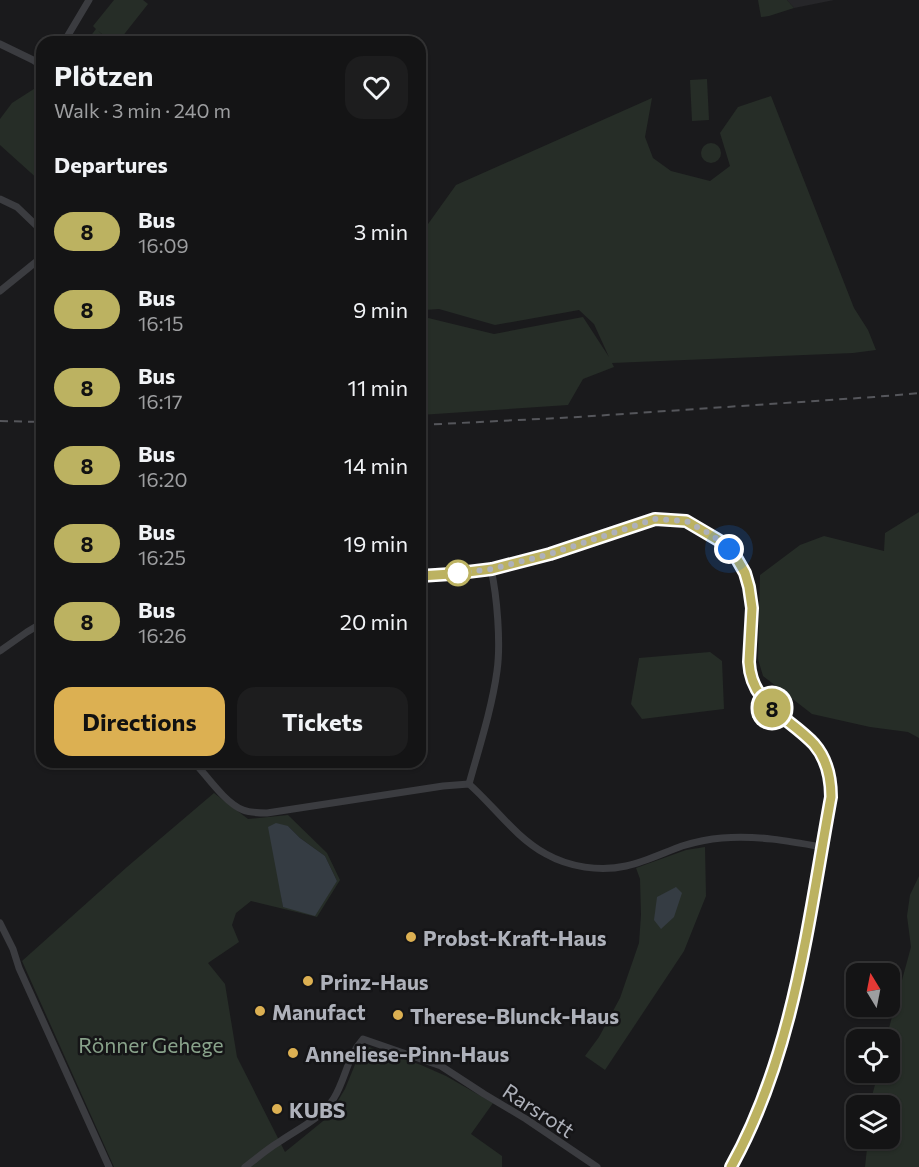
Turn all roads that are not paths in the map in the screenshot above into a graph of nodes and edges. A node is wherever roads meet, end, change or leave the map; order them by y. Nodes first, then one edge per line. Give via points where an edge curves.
1 (90, 0) edge
2 (68, 36) edge
3 (0, 44) edge
4 (36, 62) edge
5 (0, 199) edge
6 (36, 225) edge
7 (36, 262) edge
8 (0, 291) edge
9 (492, 569) junction
10 (426, 576) edge
11 (36, 627) edge
12 (0, 651) edge
13 (200, 768) edge
14 (469, 784) junction
15 (822, 847) junction
16 (0, 923) edge
17 (109, 1167) edge
18 (245, 1167) edge
19 (597, 1167) edge
20 (731, 1167) edge

1 - 2 street
3 - 4 street
5 - 6 street via 17,207
7 - 8 street
9 - 10 street
9 - 14 street via 498,628 497,671
9 - 15 street via 655,519 686,521 720,541 737,559 749,587 749,671 754,687 764,701 816,746 826,766 831,797
11 - 12 street
13 - 14 street via 234,805 255,813
14 - 15 street via 531,845 568,864 624,867 685,845 721,838 769,838
15 - 20 street via 792,1008 769,1081
16 - 17 street
18 - 19 street, Rarsrott via 323,1111 333,1098 354,1049 363,1039 441,1066

